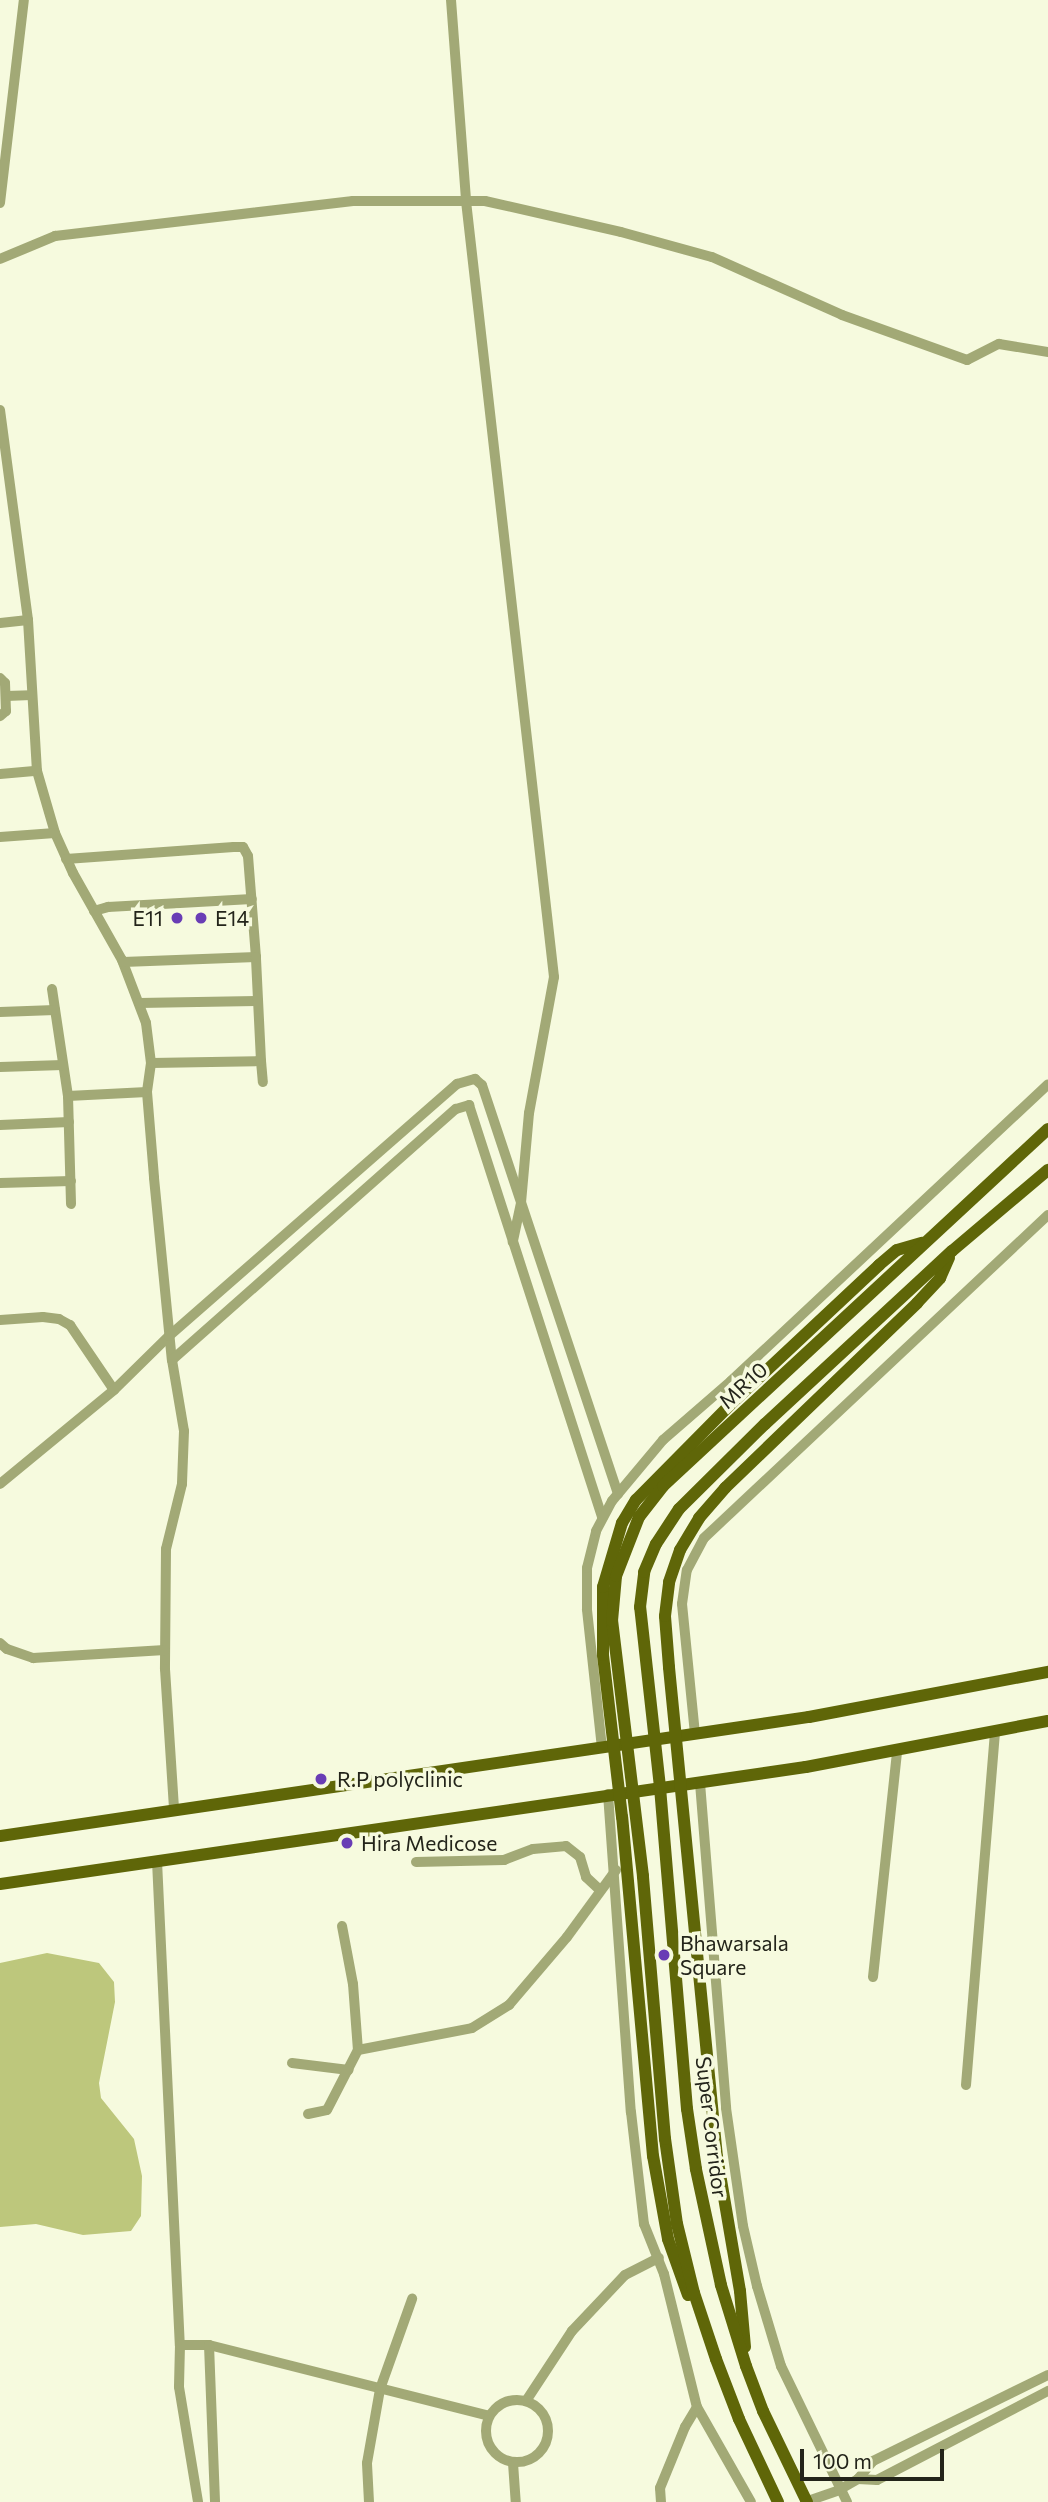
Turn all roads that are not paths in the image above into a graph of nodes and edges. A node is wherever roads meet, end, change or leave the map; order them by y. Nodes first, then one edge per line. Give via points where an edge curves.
1 (23, 0) edge
2 (451, 0) edge
3 (466, 201) junction
4 (0, 203) edge
5 (0, 259) edge
6 (1048, 352) edge
7 (0, 410) edge
8 (28, 620) junction
9 (0, 623) edge
10 (0, 678) edge
11 (31, 695) junction
12 (6, 696) junction
13 (0, 716) edge
14 (37, 771) junction
15 (0, 774) edge
16 (55, 833) junction
17 (0, 836) edge
18 (66, 859) junction
19 (252, 899) junction
20 (94, 911) junction
21 (256, 957) junction
22 (123, 962) junction
23 (52, 989) dead end
24 (258, 1001) junction
25 (139, 1003) junction
26 (55, 1010) junction
27 (0, 1012) edge
28 (261, 1061) junction
29 (151, 1063) junction
30 (63, 1065) junction
31 (0, 1067) edge
32 (263, 1082) dead end
33 (1048, 1084) edge
34 (147, 1092) junction
35 (68, 1096) junction
36 (69, 1122) junction
37 (0, 1125) edge
38 (1048, 1129) edge
39 (1048, 1170) edge
40 (71, 1181) junction
41 (0, 1183) edge
42 (521, 1203) junction
43 (71, 1204) dead end
44 (1048, 1215) edge
45 (513, 1242) junction
46 (925, 1242) junction
47 (952, 1251) junction
48 (0, 1320) edge
49 (169, 1336) junction
50 (172, 1360) junction
51 (114, 1390) junction
52 (0, 1484) edge
53 (618, 1494) junction
54 (602, 1518) junction
55 (0, 1643) edge
56 (165, 1650) junction
57 (1048, 1672) edge
58 (1048, 1721) edge
59 (995, 1731) junction
60 (695, 1734) junction
61 (655, 1740) junction
62 (625, 1744) junction
63 (602, 1748) junction
64 (897, 1751) junction
65 (700, 1783) junction
66 (660, 1787) junction
67 (631, 1790) junction
68 (608, 1794) junction
69 (174, 1810) junction
70 (0, 1836) edge
71 (157, 1861) junction
72 (415, 1862) dead end
73 (616, 1870) junction
74 (0, 1884) edge
75 (598, 1889) junction
76 (342, 1926) dead end
77 (873, 1977) dead end
78 (358, 2050) junction
79 (292, 2063) dead end
80 (349, 2070) junction
81 (966, 2085) dead end
82 (308, 2114) dead end
83 (659, 2258) junction
84 (412, 2299) dead end
85 (180, 2345) junction
86 (209, 2345) junction
87 (716, 2359) junction
88 (746, 2366) junction
89 (1048, 2375) edge
90 (380, 2389) junction
91 (1048, 2391) edge
92 (526, 2401) junction
93 (697, 2407) junction
94 (489, 2416) junction
95 (513, 2463) junction
96 (858, 2479) junction
97 (839, 2490) junction
98 (198, 2502) edge
99 (215, 2502) edge
100 (369, 2502) edge
101 (516, 2502) edge
102 (661, 2502) edge
103 (751, 2502) edge
104 (778, 2502) edge
105 (806, 2502) edge
106 (847, 2502) edge

1 - 4 street
2 - 3 street
3 - 5 street via 353,201 55,236
3 - 6 street via 552,216 712,257 842,315 967,360 999,344
3 - 42 street via 554,977 529,1113
7 - 8 street
8 - 9 street
8 - 11 street
10 - 12 street
11 - 12 street
11 - 14 street
12 - 13 street via 6,711
14 - 15 street
14 - 16 street
16 - 17 street
16 - 18 street
18 - 19 street via 243,848 248,856
18 - 20 street
19 - 20 street
19 - 21 street
20 - 22 street
21 - 22 street
21 - 24 street
22 - 25 street
23 - 26 street
24 - 25 street
24 - 28 street
25 - 29 street
26 - 27 street
26 - 30 street
28 - 29 street
28 - 32 street
29 - 34 street
30 - 31 street
30 - 35 street
33 - 53 street via 663,1440
34 - 35 street
34 - 49 street
35 - 36 street
36 - 37 street
36 - 40 street
38 - 46 main road, MR10
39 - 47 main road, MR10
40 - 41 street
40 - 43 street
42 - 45 street
42 - 49 street via 482,1085 475,1079 457,1084
42 - 53 street
44 - 60 street via 704,1538 687,1570 682,1604
45 - 50 street via 469,1105 456,1109
45 - 54 street
46 - 62 main road, MR10 via 663,1486 639,1517 616,1576 612,1621
46 - 87 main road via 897,1250 880,1265 636,1500 622,1523 603,1587 603,1655 653,2156 668,2239
47 - 61 main road, MR10 via 755,1433 679,1509 656,1544 644,1572 640,1607
47 - 88 main road via 940,1278 917,1303 699,1518 680,1550 669,1582 665,1616 669,1667 718,2157 740,2291
48 - 51 street via 43,1317 70,1325
49 - 50 street
49 - 51 street
50 - 56 street via 184,1431 182,1484 166,1549
51 - 52 street
53 - 54 street
54 - 63 street via 587,1568 587,1609
55 - 56 street via 33,1658
56 - 69 street
57 - 60 main road
58 - 59 main road
59 - 64 main road
59 - 81 street
60 - 61 main road
61 - 62 main road
61 - 66 main road, Super Corridor
62 - 63 main road
62 - 67 main road
63 - 69 main road
64 - 65 main road
64 - 77 street
65 - 66 main road
65 - 97 street via 726,2108 743,2226 781,2366
66 - 67 main road
66 - 88 main road, Super Corridor via 687,2109 721,2285
67 - 68 main road
67 - 87 main road via 671,2186 683,2253
68 - 71 main road
68 - 73 street
69 - 70 main road
71 - 74 main road
71 - 85 street
72 - 75 street via 504,1860 533,1849 566,1846 580,1857 586,1877
73 - 75 street
73 - 83 street via 631,2112 645,2224
75 - 78 street via 567,1937 509,2005 489,2020 455,2033
76 - 78 street
78 - 80 street
79 - 80 street
80 - 82 street via 327,2110
83 - 92 street via 625,2275 572,2331
83 - 93 street
84 - 90 street
85 - 86 street
85 - 98 street via 178,2386
86 - 90 street
86 - 99 street
87 - 104 main road
88 - 105 main road, Super Corridor
89 - 96 street via 873,2462
90 - 94 street
90 - 100 street via 367,2463
91 - 96 street via 877,2480
92 - 94 street via 505,2402
92 - 95 street via 535,2405 547,2422 547,2443 533,2459
93 - 102 street via 660,2488
93 - 103 street
94 - 95 street via 489,2445 503,2460
95 - 101 street
96 - 97 street
97 - 105 street
97 - 106 street

